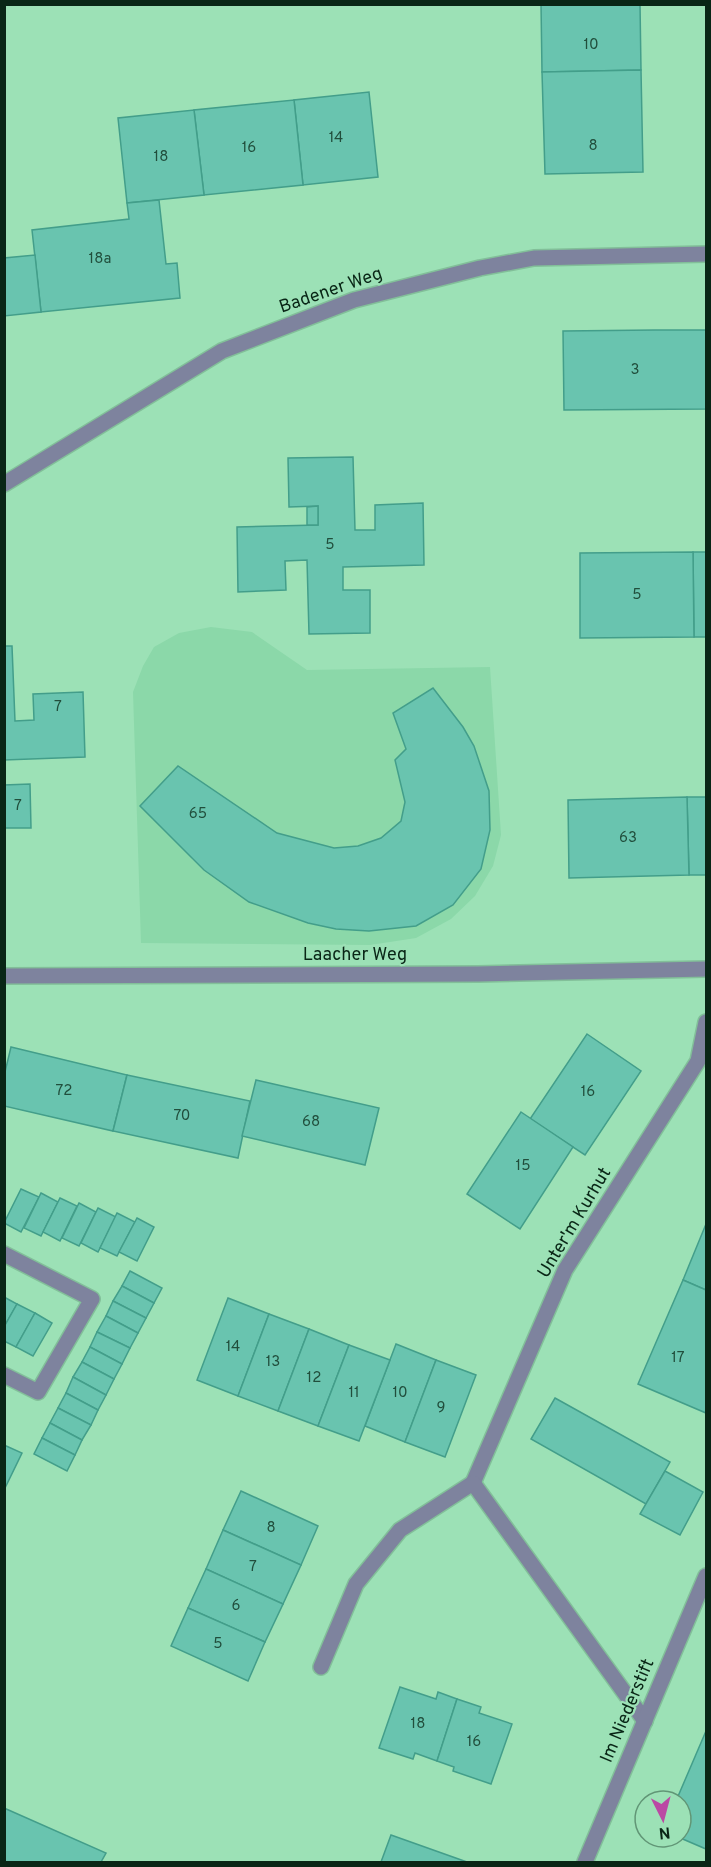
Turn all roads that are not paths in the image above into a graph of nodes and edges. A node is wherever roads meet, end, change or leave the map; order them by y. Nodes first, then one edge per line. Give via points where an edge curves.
1 (706, 254) edge
2 (4, 484) edge
3 (706, 969) edge
4 (706, 975) edge
5 (4, 976) edge
6 (706, 1022) edge
7 (4, 1254) edge
8 (4, 1375) edge
9 (473, 1484) junction
10 (706, 1576) edge
11 (321, 1667) dead end
12 (645, 1721) junction
13 (585, 1863) edge

1 - 2 street, Badener Weg via 534,258 354,300 222,351
3 - 4 street
3 - 5 street, Laacher Weg
6 - 9 street, Unter'm Kurhut via 698,1061 565,1270
7 - 8 street via 92,1299 38,1392
9 - 11 street via 400,1530 357,1584
9 - 12 street
10 - 12 street, Im Niederstift
12 - 13 street, Im Niederstift

